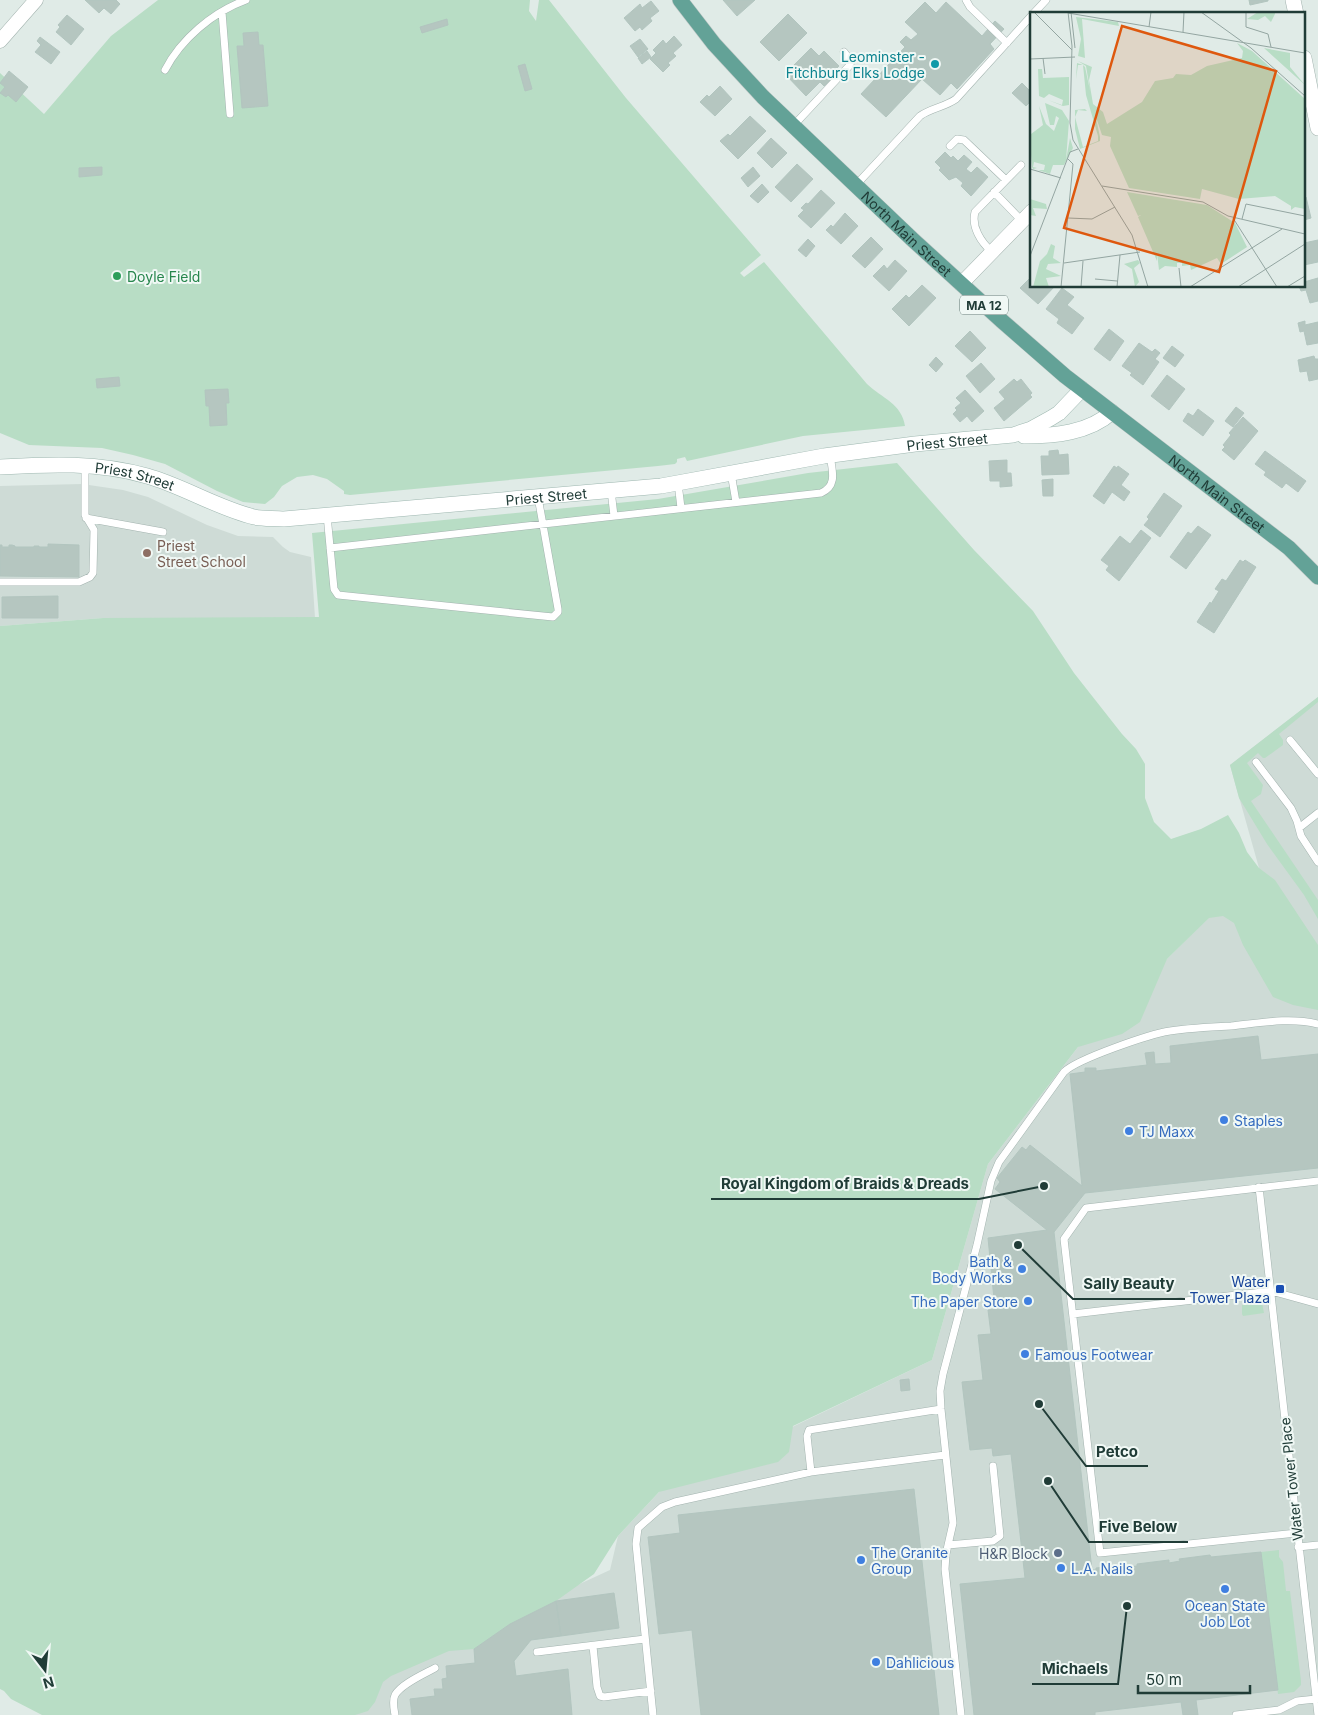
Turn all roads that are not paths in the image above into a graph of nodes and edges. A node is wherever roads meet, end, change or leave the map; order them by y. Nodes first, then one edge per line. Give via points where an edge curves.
1 (36, 0) edge
2 (246, 0) edge
3 (680, 0) edge
4 (966, 0) edge
5 (1046, 0) edge
6 (222, 12) junction
7 (1035, 12) edge
8 (1030, 17) edge
9 (0, 41) edge
10 (1007, 42) junction
11 (844, 52) dead end
12 (165, 70) dead end
13 (1307, 83) edge
14 (230, 114) dead end
15 (794, 125) junction
16 (1318, 128) edge
17 (950, 146) dead end
18 (1021, 165) dead end
19 (1006, 180) junction
20 (856, 185) junction
21 (994, 192) junction
22 (1027, 216) edge
23 (992, 252) junction
24 (961, 284) junction
25 (1082, 389) junction
26 (1112, 412) junction
27 (1012, 434) junction
28 (830, 455) junction
29 (4, 463) edge
30 (84, 466) junction
31 (731, 474) junction
32 (678, 483) junction
33 (612, 490) junction
34 (538, 497) junction
35 (736, 502) junction
36 (682, 508) junction
37 (327, 515) junction
38 (614, 516) junction
39 (86, 518) junction
40 (543, 524) junction
41 (163, 532) dead end
42 (330, 548) junction
43 (1318, 577) edge
44 (0, 582) edge
45 (1290, 740) dead end
46 (1256, 762) dead end
47 (1318, 774) edge
48 (1318, 812) edge
49 (1299, 828) junction
50 (1318, 862) edge
51 (1318, 1024) edge
52 (1318, 1180) edge
53 (1259, 1187) junction
54 (1271, 1292) junction
55 (1318, 1304) edge
56 (1073, 1314) junction
57 (940, 1409) junction
58 (945, 1455) junction
59 (993, 1466) dead end
60 (810, 1472) junction
61 (1297, 1533) junction
62 (948, 1544) junction
63 (1318, 1545) edge
64 (1298, 1547) junction
65 (646, 1640) junction
66 (593, 1646) junction
67 (537, 1652) dead end
68 (435, 1668) dead end
69 (651, 1691) junction
70 (1316, 1695) edge
71 (395, 1715) edge
72 (653, 1715) edge
73 (961, 1715) edge
74 (1236, 1715) edge
75 (1318, 1715) edge

1 - 9 street
2 - 6 lane
3 - 15 main road, North Main Street / MA 12 via 763,97
4 - 10 lane via 970,8
5 - 7 lane
6 - 12 lane via 187,40 172,56
6 - 14 lane
8 - 10 lane
10 - 20 lane via 956,98 916,120
11 - 15 lane via 852,61 850,65
13 - 16 main road
15 - 20 main road, North Main Street / MA 12
17 - 19 lane via 957,139 964,140
18 - 19 lane
19 - 21 lane
20 - 24 main road, North Main Street / MA 12
21 - 22 lane
21 - 23 lane via 975,212 974,222 982,241
22 - 23 street
23 - 24 street
24 - 25 main road, North Main Street / MA 12
25 - 26 main road, North Main Street / MA 12
25 - 27 main road, Priest Street via 1051,418 1031,429
26 - 27 main road via 1096,424 1079,430 1040,435
26 - 43 main road, North Main Street / MA 12 via 1285,545
27 - 28 main road, Priest Street
28 - 31 main road, Priest Street
28 - 35 lane via 833,483 826,491
29 - 30 main road, Priest Street
30 - 37 main road, Priest Street via 148,476 254,517 284,519
30 - 39 lane
31 - 32 main road, Priest Street
31 - 35 lane
32 - 33 main road, Priest Street
32 - 36 lane
33 - 34 main road, Priest Street
33 - 38 lane
34 - 37 main road, Priest Street
34 - 40 lane
35 - 36 lane
36 - 38 lane
37 - 42 lane
38 - 40 lane
39 - 41 lane
39 - 44 lane via 94,530 93,573 90,578 79,582
40 - 42 lane
40 - 42 lane via 558,609 553,617 338,595 334,588
45 - 47 lane
46 - 49 lane via 1291,808
48 - 49 lane
49 - 50 lane
51 - 57 lane via 1296,1021 1170,1031 1142,1038 1064,1072 999,1162 991,1181 943,1374
52 - 53 lane
53 - 54 lane, Water Tower Place
53 - 56 lane via 1086,1208 1064,1239
54 - 55 lane
54 - 56 lane
54 - 61 lane, Water Tower Place
56 - 61 lane via 1100,1553
57 - 58 lane
57 - 60 lane via 809,1430 806,1436
58 - 60 lane
58 - 62 lane via 953,1522
59 - 62 lane via 1000,1536 993,1541
60 - 65 lane via 669,1503 638,1528 636,1544
61 - 64 lane, Water Tower Place
62 - 73 lane via 946,1569
63 - 64 lane
64 - 70 lane, Water Tower Place
65 - 66 lane
65 - 69 lane
66 - 67 lane
66 - 69 lane via 600,1696
68 - 71 lane via 401,1688 394,1696
69 - 72 lane
70 - 74 lane via 1279,1710
70 - 75 lane, Water Tower Place

